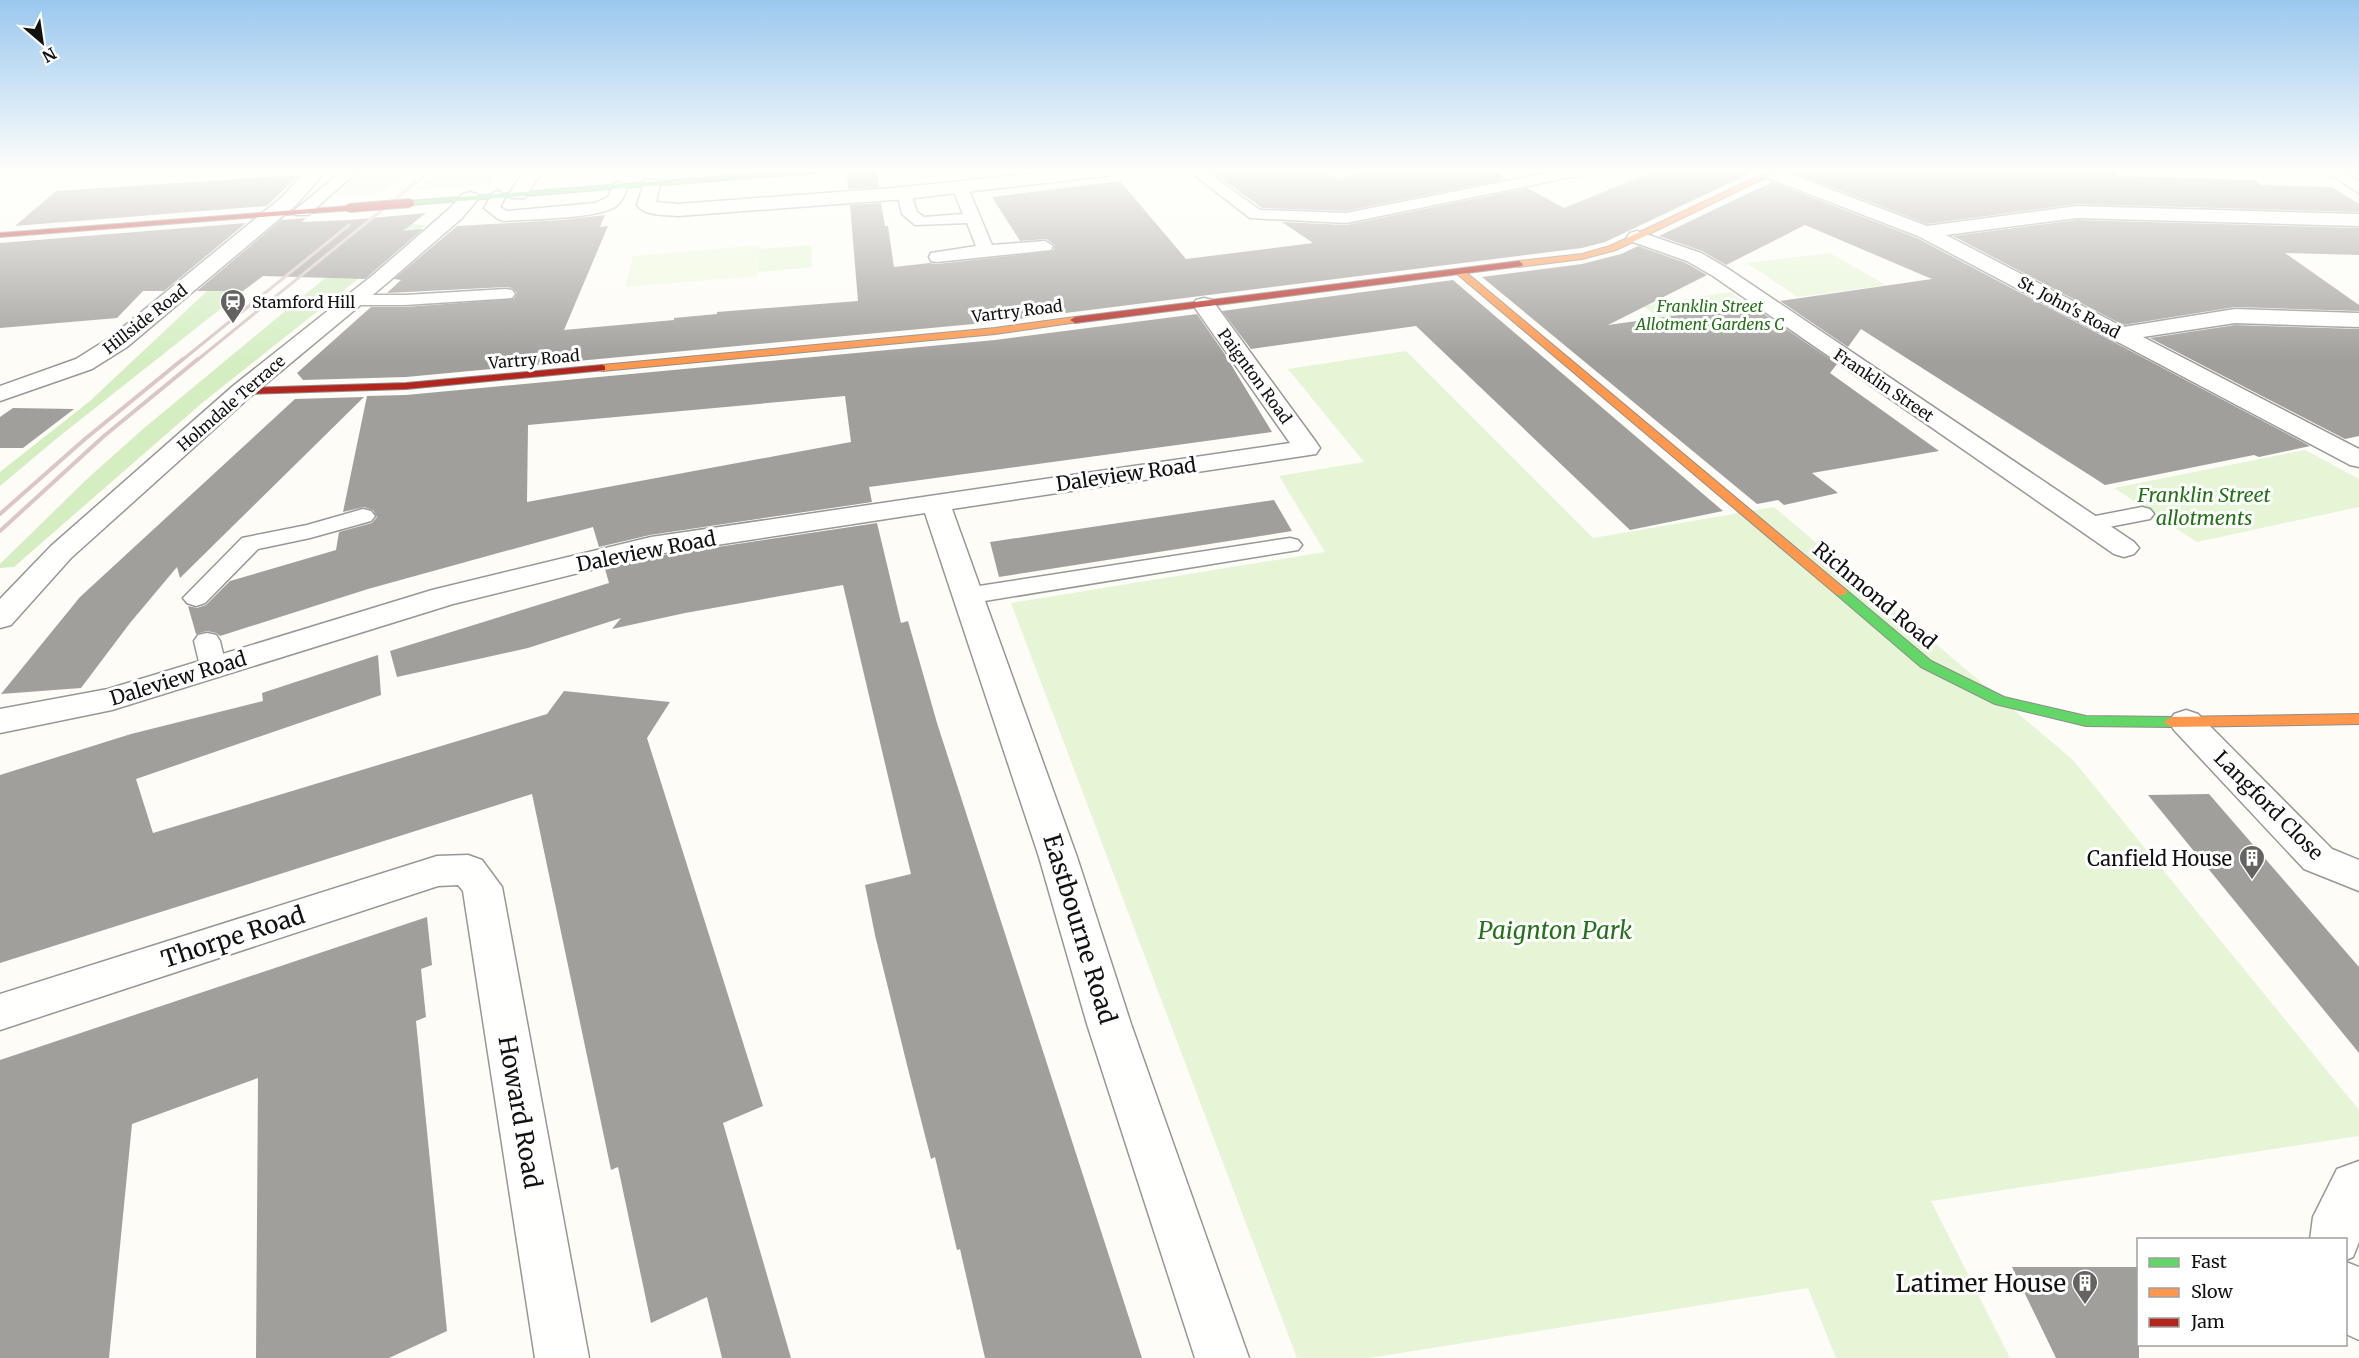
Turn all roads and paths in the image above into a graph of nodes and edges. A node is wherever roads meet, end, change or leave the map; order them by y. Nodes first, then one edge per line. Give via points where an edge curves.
1 (248, 234) edge
2 (431, 234) edge
3 (978, 234) edge
4 (1642, 234) edge
5 (1931, 234) edge
6 (1637, 237) junction
7 (1045, 246) dead end
8 (986, 250) junction
9 (937, 257) dead end
10 (1459, 271) junction
11 (506, 294) dead end
12 (354, 300) junction
13 (1204, 305) junction
14 (2359, 320) edge
15 (2120, 334) junction
16 (242, 391) junction
17 (0, 394) edge
18 (1307, 448) joint
19 (2359, 459) edge
20 (935, 502) junction
21 (2142, 514) dead end
22 (363, 516) dead end
23 (2088, 524) junction
24 (1290, 544) dead end
25 (2124, 548) dead end
26 (966, 596) junction
27 (196, 598) dead end
28 (0, 618) edge
29 (2359, 719) edge
30 (0, 721) edge
31 (2186, 722) junction
32 (468, 870) joint
33 (2359, 876) edge
34 (0, 1012) edge
35 (2359, 1184) edge
36 (2336, 1238) edge
37 (2347, 1289) edge
38 (2359, 1314) edge
39 (562, 1358) edge
40 (1222, 1358) edge

1 - 17 street, Hillside Road via 119,342 84,364
2 - 12 street, Holmdale Terrace
3 - 8 lane
4 - 6 street, Vartry Road
5 - 15 street, St. John's Road
6 - 10 street, Vartry Road via 1582,256
6 - 23 street, Franklin Street via 1694,257 1720,272
7 - 8 lane
8 - 9 lane
10 - 13 street, Vartry Road
10 - 31 street, Richmond Road via 1926,664 2000,701 2086,722
11 - 12 lane
12 - 16 street, Holmdale Terrace
13 - 16 street, Vartry Road via 995,331 595,370 406,386
13 - 18 street, Paignton Road
14 - 15 street via 2235,316
15 - 19 street, St. John's Road
16 - 28 street, Holmdale Terrace via 61,552
18 - 20 street, Daleview Road
20 - 26 street, Eastbourne Road
20 - 30 street, Daleview Road via 651,546 210,653 112,699
21 - 23 lane
22 - 27 lane via 250,543
23 - 25 street, Franklin Street
24 - 26 lane
26 - 40 street, Eastbourne Road via 1058,857 1109,1024
29 - 31 street, Richmond Road
31 - 33 street, Langford Close via 2318,859
32 - 34 street, Thorpe Road via 437,871
32 - 39 street, Howard Road via 482,887
35 - 36 street via 2354,1185 2337,1217
37 - 38 street

